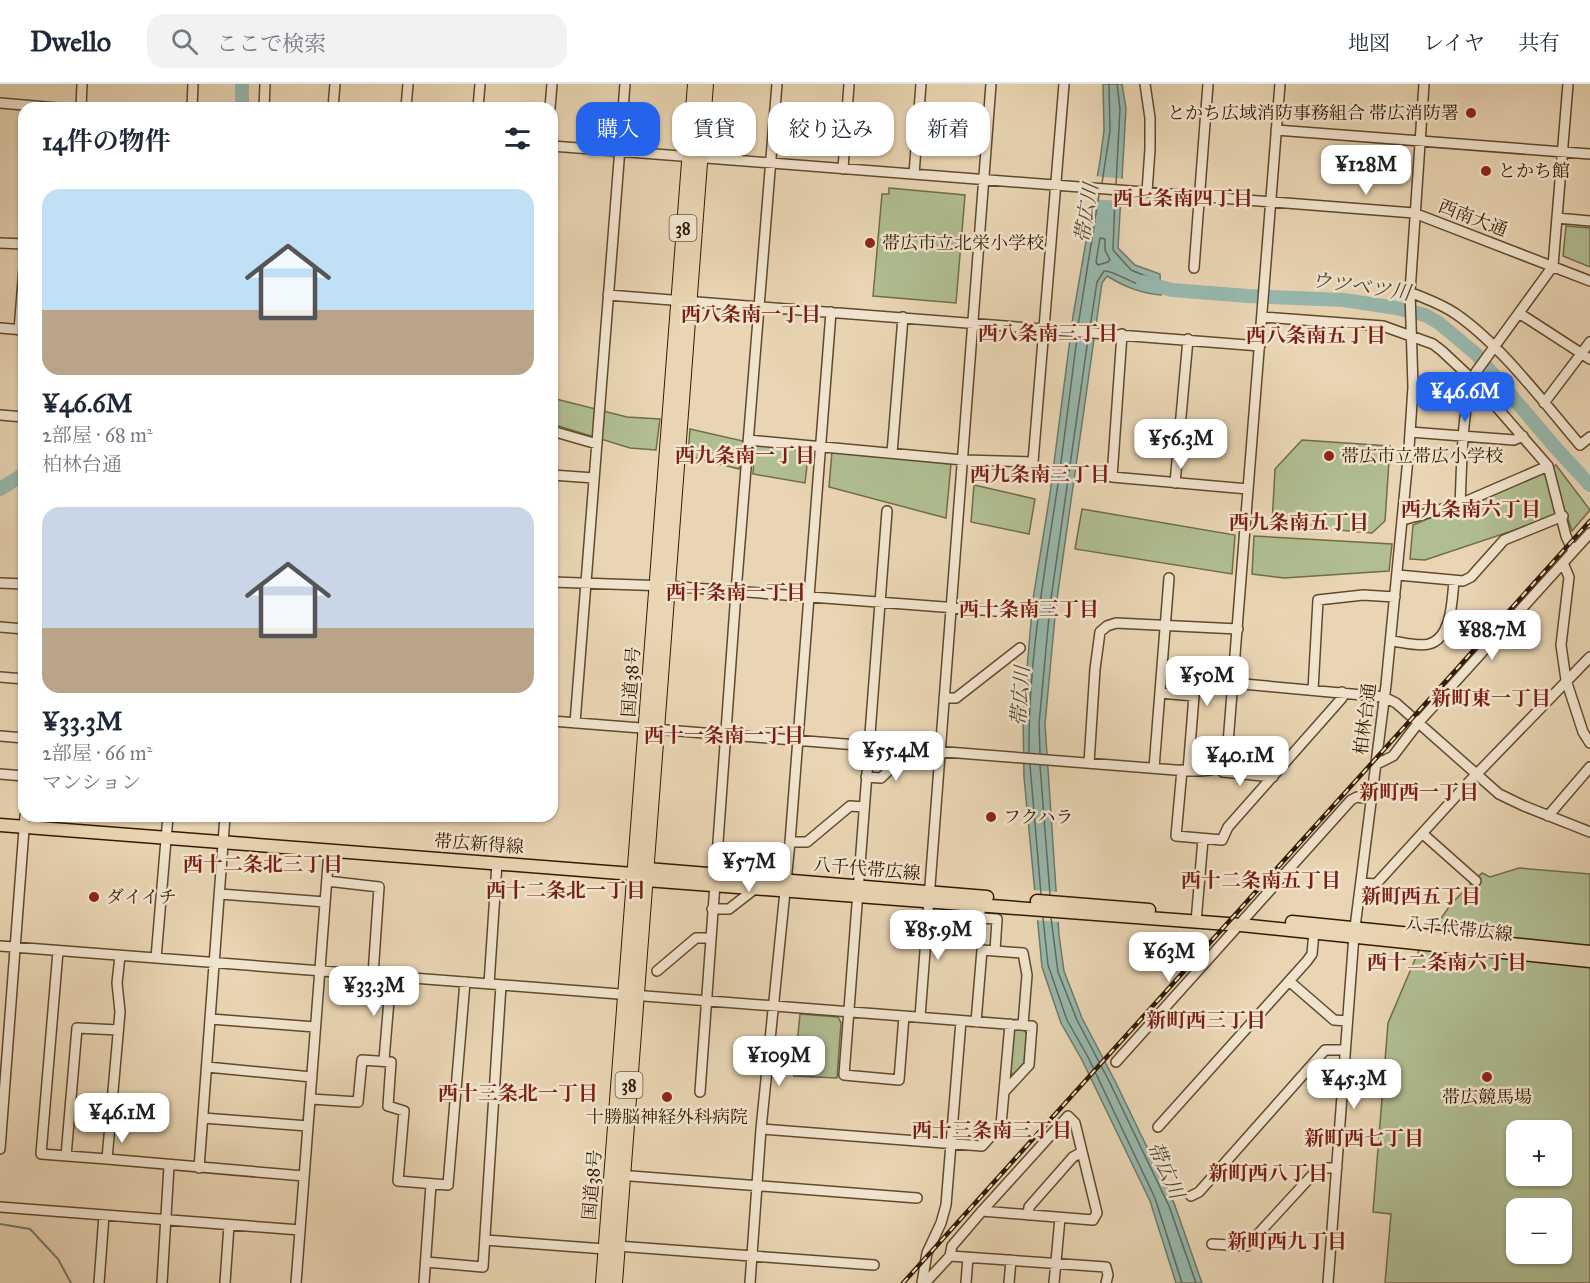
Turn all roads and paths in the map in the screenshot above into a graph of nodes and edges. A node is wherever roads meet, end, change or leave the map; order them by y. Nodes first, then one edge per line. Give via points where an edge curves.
1 (82, 84) edge
2 (192, 84) edge
3 (265, 84) edge
4 (335, 84) edge
5 (408, 84) edge
6 (480, 84) edge
7 (552, 84) edge
8 (625, 84) edge
9 (695, 84) edge
10 (706, 84) edge
11 (777, 84) edge
12 (849, 84) edge
13 (921, 84) edge
14 (992, 84) edge
15 (1064, 84) edge
16 (1144, 84) edge
17 (1208, 84) edge
18 (1280, 84) edge
19 (1424, 84) edge
20 (1568, 84) edge
21 (81, 102) edge
22 (192, 102) edge
23 (264, 102) edge
24 (334, 102) edge
25 (406, 102) edge
26 (478, 102) edge
27 (550, 102) edge
28 (624, 102) edge
29 (0, 103) edge
30 (18, 105) edge
31 (1276, 130) junction
32 (1420, 141) junction
33 (558, 146) edge
34 (576, 148) edge
35 (1562, 152) junction
36 (660, 154) edge
37 (1590, 154) edge
38 (620, 156) edge
39 (695, 157) junction
40 (770, 163) junction
41 (843, 169) junction
42 (914, 174) junction
43 (984, 180) junction
44 (1056, 185) junction
45 (1147, 192) junction
46 (1199, 196) junction
47 (1272, 202) junction
48 (1414, 213) junction
49 (1557, 218) junction
50 (1590, 221) edge
51 (0, 243) edge
52 (18, 244) edge
53 (1553, 266) junction
54 (1194, 268) dead end
55 (1590, 281) edge
56 (608, 295) junction
57 (1410, 297) junction
58 (684, 300) junction
59 (760, 305) junction
60 (831, 312) junction
61 (1263, 313) junction
62 (1519, 313) junction
63 (903, 317) junction
64 (973, 322) junction
65 (1043, 327) junction
66 (0, 328) edge
67 (18, 330) edge
68 (1412, 332) junction
69 (1122, 334) junction
70 (1188, 339) junction
71 (1590, 342) edge
72 (1260, 346) junction
73 (1493, 350) junction
74 (1586, 356) edge
75 (1474, 376) junction
76 (1544, 403) junction
77 (0, 415) edge
78 (18, 416) edge
79 (1410, 432) junction
80 (558, 434) edge
81 (1523, 436) junction
82 (1590, 436) edge
83 (1464, 437) junction
84 (749, 440) junction
85 (597, 444) junction
86 (820, 447) junction
87 (892, 453) junction
88 (963, 460) junction
89 (1548, 466) junction
90 (558, 475) edge
91 (594, 478) junction
92 (1175, 483) junction
93 (1248, 489) junction
94 (1460, 504) junction
95 (887, 511) dead end
96 (1563, 516) junction
97 (1403, 520) junction
98 (1590, 533) edge
99 (1573, 552) junction
100 (1563, 563) junction
101 (1398, 575) junction
102 (1169, 578) dead end
103 (1454, 581) junction
104 (558, 582) edge
105 (0, 583) edge
106 (18, 584) edge
107 (586, 584) junction
108 (662, 586) junction
109 (736, 592) junction
110 (809, 597) junction
111 (1395, 597) junction
112 (881, 601) junction
113 (951, 607) junction
114 (1023, 613) dead end
115 (1165, 626) junction
116 (0, 627) edge
117 (18, 628) edge
118 (1238, 629) junction
119 (1391, 641) junction
120 (1020, 648) dead end
121 (1588, 664) edge
122 (0, 676) edge
123 (18, 678) edge
124 (1566, 680) junction
125 (1233, 683) junction
126 (1313, 690) junction
127 (1342, 692) junction
128 (1160, 693) junction
129 (1384, 697) junction
130 (945, 698) junction
131 (558, 722) edge
132 (1419, 722) junction
133 (576, 723) junction
134 (651, 729) junction
135 (726, 735) junction
136 (0, 736) edge
137 (18, 738) edge
138 (798, 741) junction
139 (1590, 743) edge
140 (869, 746) junction
141 (910, 750) junction
142 (940, 751) junction
143 (1089, 763) junction
144 (1376, 765) junction
145 (1590, 767) edge
146 (1154, 768) junction
147 (1218, 768) junction
148 (1185, 770) junction
149 (0, 774) edge
150 (1476, 775) junction
151 (18, 776) edge
152 (866, 777) junction
153 (1273, 777) junction
154 (1371, 799) junction
155 (864, 807) junction
156 (1548, 816) junction
157 (19, 822) edge
158 (25, 822) edge
159 (33, 822) edge
160 (168, 822) edge
161 (224, 822) edge
162 (0, 825) edge
163 (1590, 832) edge
164 (1423, 834) junction
165 (167, 838) junction
166 (1203, 839) junction
167 (790, 842) junction
168 (222, 843) junction
169 (329, 851) junction
170 (497, 863) junction
171 (642, 874) junction
172 (715, 880) junction
173 (1476, 880) dead end
174 (327, 881) junction
175 (1361, 883) junction
176 (785, 885) junction
177 (756, 888) junction
178 (859, 891) junction
179 (220, 894) junction
180 (930, 897) junction
181 (325, 903) junction
182 (980, 905) junction
183 (1030, 905) junction
184 (712, 909) junction
185 (1197, 918) junction
186 (1243, 921) junction
187 (1355, 931) junction
188 (1314, 932) junction
189 (710, 938) junction
190 (0, 946) edge
191 (15, 947) junction
192 (58, 951) junction
193 (995, 951) junction
194 (1590, 952) edge
195 (120, 956) junction
196 (156, 958) junction
197 (1590, 961) edge
198 (215, 963) junction
199 (320, 971) junction
200 (657, 971) dead end
201 (373, 975) junction
202 (391, 976) junction
203 (1289, 981) junction
204 (465, 982) junction
205 (489, 984) junction
206 (501, 985) junction
207 (630, 995) junction
208 (706, 1000) junction
209 (774, 1006) junction
210 (849, 1012) junction
211 (904, 1016) junction
212 (920, 1017) junction
213 (211, 1019) junction
214 (961, 1021) junction
215 (1347, 1021) junction
216 (976, 1022) junction
217 (1010, 1024) junction
218 (1023, 1025) junction
219 (315, 1027) junction
220 (118, 1030) junction
221 (1345, 1050) junction
222 (384, 1060) junction
223 (1116, 1062) dead end
224 (207, 1067) junction
225 (312, 1077) junction
226 (700, 1092) dead end
227 (1004, 1092) junction
228 (311, 1099) junction
229 (203, 1118) junction
230 (308, 1126) junction
231 (1158, 1127) dead end
232 (761, 1129) junction
233 (951, 1143) junction
234 (0, 1149) edge
235 (1082, 1152) junction
236 (66, 1156) junction
237 (107, 1159) junction
238 (170, 1166) junction
239 (199, 1168) junction
240 (1337, 1168) junction
241 (617, 1175) junction
242 (304, 1176) junction
243 (431, 1184) junction
244 (757, 1186) junction
245 (1191, 1196) dead end
246 (917, 1198) dead end
247 (0, 1207) edge
248 (982, 1211) junction
249 (104, 1215) junction
250 (1028, 1215) junction
251 (1060, 1218) junction
252 (166, 1219) junction
253 (229, 1225) junction
254 (300, 1230) junction
255 (484, 1240) junction
256 (1212, 1244) dead end
257 (611, 1248) junction
258 (752, 1256) junction
259 (950, 1256) junction
260 (969, 1257) junction
261 (1011, 1260) junction
262 (426, 1262) junction
263 (1056, 1264) junction
264 (874, 1265) dead end
265 (99, 1283) edge
266 (162, 1283) edge
267 (225, 1283) edge
268 (296, 1283) edge
269 (424, 1283) edge
270 (603, 1283) edge
271 (615, 1283) edge
272 (750, 1283) edge
273 (924, 1283) edge
274 (966, 1283) edge
275 (1009, 1283) edge
276 (1054, 1283) edge
277 (1106, 1283) edge
278 (1328, 1283) edge

1 - 21 street
2 - 22 street
3 - 23 street
4 - 24 street
5 - 25 street
6 - 26 street
7 - 27 street
8 - 28 street
9 - 39 highway, 国道38号 / 38
10 - 39 highway, 国道38号 / 38
11 - 40 street
12 - 41 street
13 - 42 street
14 - 43 street
15 - 44 street
16 - 45 street via 1150,118
17 - 46 street
18 - 31 street
19 - 32 street, 柏林台通
20 - 35 street
29 - 30 street
31 - 32 street
31 - 47 street
32 - 35 street
32 - 48 street, 柏林台通
33 - 34 street, 西南大通
35 - 37 street
35 - 49 street
36 - 39 street, 西南大通
38 - 56 street
39 - 40 street, 西南大通
39 - 58 highway, 国道38号 / 38
40 - 41 street, 西南大通
40 - 59 street
41 - 42 street, 西南大通
42 - 43 street, 西南大通
43 - 44 street, 西南大通
43 - 64 street
44 - 45 street, 西南大通
44 - 65 street
45 - 46 street, 西南大通
46 - 47 street, 西南大通
46 - 54 street
47 - 48 street, 西南大通
47 - 61 street
48 - 53 street, 西南大通
48 - 57 street, 柏林台通
49 - 50 street
49 - 53 street
51 - 52 street
53 - 55 street, 西南大通
53 - 62 street
56 - 58 street
56 - 85 street
57 - 68 street, 柏林台通
57 - 73 street via 1454,313
58 - 59 street
58 - 108 highway, 国道38号 / 38
59 - 60 street
59 - 84 street
60 - 63 street
60 - 86 street
61 - 68 street
61 - 72 street
62 - 73 street
62 - 74 street
63 - 64 street
63 - 87 street
64 - 65 street
64 - 88 street
65 - 69 street
65 - 88 street via 1033,462
66 - 67 street
68 - 75 street
68 - 79 street, 柏林台通
69 - 70 street
69 - 92 street via 1112,477
70 - 72 street
70 - 92 street
71 - 74 street
72 - 93 street
73 - 75 street
73 - 76 street
74 - 76 street
75 - 81 street
75 - 83 street
76 - 82 street via 1580,445
77 - 78 street
79 - 83 street
79 - 97 street, 柏林台通
80 - 85 street
81 - 83 street via 1514,440
81 - 89 street
83 - 94 street
84 - 86 street
84 - 109 street
85 - 91 street
86 - 87 street
86 - 110 street
87 - 88 street
88 - 113 street
89 - 94 street
89 - 96 street
90 - 91 street
91 - 107 street
92 - 93 street
93 - 118 street
94 - 97 street
95 - 112 street
96 - 99 street
96 - 103 street via 1504,540 1471,577
97 - 101 street, 柏林台通
98 - 99 street
99 - 100 street
100 - 124 street via 1569,577 1561,645
100 - 132 street
101 - 103 street
101 - 111 street, 柏林台通
102 - 115 street
103 - 119 street via 1449,618 1437,640 1428,645
104 - 107 street
105 - 106 street
107 - 108 street
107 - 133 street
108 - 109 street
108 - 134 highway, 国道38号 / 38
109 - 110 street
109 - 135 street
110 - 112 street
110 - 138 street
111 - 119 street, 柏林台通
111 - 126 street via 1318,600
112 - 113 street
112 - 140 street
113 - 114 street
113 - 130 street
115 - 118 street
115 - 128 street
115 - 143 street via 1116,623 1100,632
116 - 117 street
118 - 125 street
119 - 129 street, 柏林台通
120 - 130 street via 956,698
121 - 124 street
122 - 123 street
124 - 139 street
124 - 150 street
125 - 126 street
125 - 147 street via 1227,756
126 - 127 street
127 - 129 street
127 - 153 street via 1342,698
128 - 146 street
128 - 148 street via 1194,696
129 - 132 street
129 - 144 street, 柏林台通
130 - 142 street
131 - 133 street
132 - 144 street via 1393,756
132 - 150 street
133 - 134 street
134 - 135 street
134 - 171 highway, 国道38号 / 38
135 - 138 street
135 - 172 street
136 - 137 street
138 - 140 street
138 - 167 street
140 - 141 street
140 - 152 street
141 - 142 street
141 - 152 street via 881,778
142 - 143 street
142 - 180 street
143 - 146 street
144 - 154 street, 柏林台通
145 - 156 street
146 - 148 street
147 - 148 street
147 - 153 street via 1223,772
148 - 166 street via 1176,836
149 - 151 street
150 - 156 street via 1499,794
150 - 164 street
152 - 155 street
153 - 166 street via 1228,827 1222,840
154 - 175 street, 柏林台通
154 - 186 street via 1352,800
155 - 167 street via 850,806 807,842
155 - 178 street
156 - 163 street
157 - 162 main road, 帯広新得線
158 - 191 street
159 - 165 main road, 帯広新得線
160 - 165 street
161 - 168 street
164 - 173 street
164 - 175 street via 1376,884
165 - 168 main road, 帯広新得線
165 - 196 street
166 - 185 street
167 - 176 street
168 - 169 main road, 帯広新得線
168 - 179 street
169 - 170 main road, 帯広新得線
169 - 174 street
170 - 171 main road, 帯広新得線
170 - 205 street
171 - 172 main road, 八千代帯広線
171 - 207 highway, 国道38号 / 38
172 - 176 main road, 八千代帯広線
172 - 177 main road, 八千代帯広線
172 - 184 street
174 - 181 street
174 - 201 street via 379,887
175 - 187 street, 柏林台通
176 - 177 main road, 八千代帯広線
176 - 178 main road, 八千代帯広線
176 - 209 street
177 - 184 street via 729,909
178 - 180 main road, 八千代帯広線
178 - 210 street
179 - 181 street
179 - 198 street
180 - 182 main road, 八千代帯広線
180 - 183 main road, 八千代帯広線
180 - 212 street
181 - 199 street
182 - 183 main road, 八千代帯広線
182 - 193 street via 980,918 997,919
183 - 185 main road, 八千代帯広線
184 - 189 street
185 - 186 main road, 八千代帯広線
186 - 187 main road, 八千代帯広線
186 - 188 main road, 八千代帯広線
186 - 223 street
187 - 188 main road, 八千代帯広線
187 - 194 main road, 八千代帯広線
187 - 197 main road, 八千代帯広線
187 - 215 street, 柏林台通
188 - 203 street via 1312,954
189 - 200 street via 696,938
189 - 208 street
190 - 191 street
191 - 192 street
191 - 234 street
192 - 195 street
192 - 236 street via 41,1154
193 - 216 street via 982,950
193 - 218 street via 1023,953 1028,975
195 - 196 street
195 - 220 street
196 - 198 street
198 - 199 street
198 - 213 street
199 - 201 street
199 - 219 street
201 - 202 street
202 - 204 street
202 - 222 street
203 - 215 street via 1334,1020
203 - 231 street
204 - 205 street
204 - 243 street via 448,1185
205 - 206 street
206 - 207 street
206 - 255 street
207 - 208 street
207 - 241 highway, 国道38号 / 38
208 - 209 street
208 - 226 street
209 - 210 street
209 - 232 street
210 - 211 street
210 - 211 street via 844,1075 899,1080
211 - 212 street
212 - 214 street
213 - 219 street
213 - 224 street
214 - 216 street
214 - 233 street
215 - 221 street, 柏林台通
216 - 217 street
217 - 218 street
217 - 227 street
218 - 227 street via 1032,1026 1029,1065
219 - 225 street
220 - 236 street via 77,1028
220 - 237 street
221 - 240 street, 柏林台通
221 - 245 street via 1325,1050 1199,1192
222 - 228 street via 362,1060 358,1102
222 - 243 street via 391,1062 388,1106 404,1111 398,1181
224 - 225 street
224 - 229 street
225 - 228 street
227 - 233 street via 1001,1125 982,1146
228 - 230 street
229 - 230 street
229 - 239 street
230 - 242 street
232 - 233 street
232 - 244 street
233 - 273 street via 946,1204 927,1253
235 - 248 street via 1075,1123 1068,1116
235 - 250 street via 1073,1157 1029,1207
235 - 251 street via 1097,1213 1093,1220
236 - 237 street
237 - 238 street
238 - 239 street
238 - 252 street
239 - 242 street
240 - 256 street via 1316,1171 1247,1246
240 - 278 street, 柏林台通
241 - 244 street
241 - 257 highway, 国道38号 / 38
242 - 254 street
243 - 262 street
244 - 246 street
244 - 258 street
247 - 249 street
248 - 250 street
248 - 259 street via 952,1246
249 - 252 street
249 - 265 street
250 - 251 street
251 - 263 street
252 - 253 street
252 - 266 street
253 - 254 street
253 - 267 street
254 - 268 street
255 - 257 street
255 - 262 street via 483,1267
257 - 258 street
257 - 270 highway, 国道38号 / 38
257 - 271 highway, 国道38号 / 38
258 - 264 street
258 - 272 street
259 - 260 street
259 - 273 street
260 - 261 street
260 - 274 street
261 - 263 street
261 - 275 street
262 - 269 street
263 - 276 street
263 - 277 street via 1106,1267

